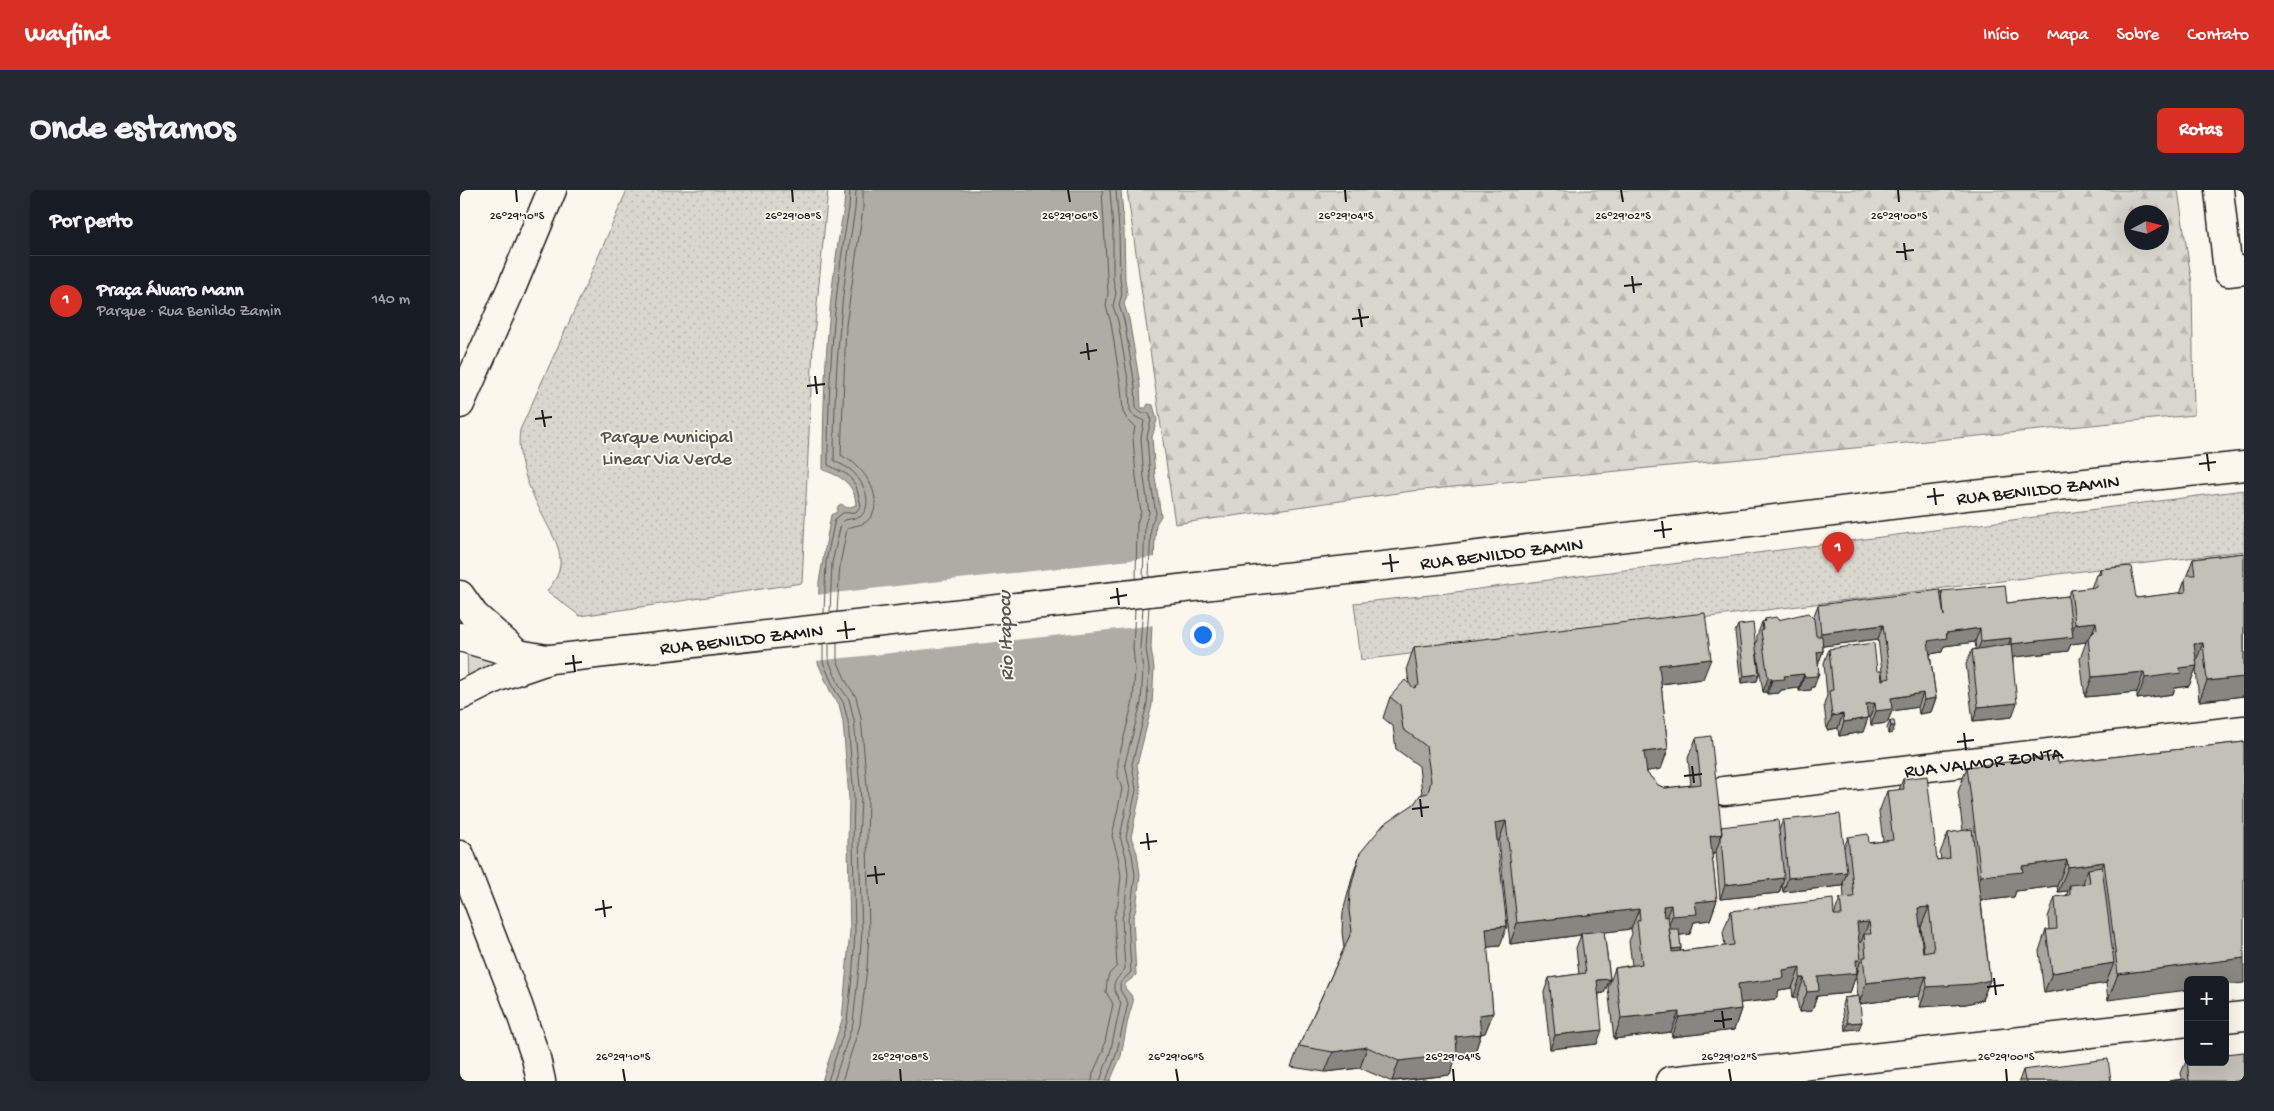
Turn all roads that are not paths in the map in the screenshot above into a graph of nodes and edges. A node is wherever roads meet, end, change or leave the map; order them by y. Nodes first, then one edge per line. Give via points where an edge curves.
1 (552, 190) edge
2 (2220, 190) edge
3 (2244, 270) edge
4 (460, 404) edge
5 (2244, 466) edge
6 (460, 595) edge
7 (460, 637) edge
8 (518, 654) junction
9 (551, 659) junction
10 (460, 696) edge
11 (2244, 730) edge
12 (1724, 791) dead end
13 (460, 855) edge
14 (2244, 1016) edge
15 (2229, 1018) edge
16 (2184, 1022) edge
17 (541, 1081) edge
18 (1670, 1081) edge

1 - 4 main road
2 - 3 main road via 2228,272
5 - 9 main road, RUA BENILDO ZAMIN
6 - 8 main road via 474,614
7 - 8 main road, RUA BENILDO ZAMIN
8 - 9 main road, RUA BENILDO ZAMIN
9 - 10 main road, RUA BENILDO ZAMIN via 498,677
11 - 12 main road, RUA VALMOR ZONTA
13 - 17 main road via 518,1005
14 - 15 main road
16 - 18 main road

